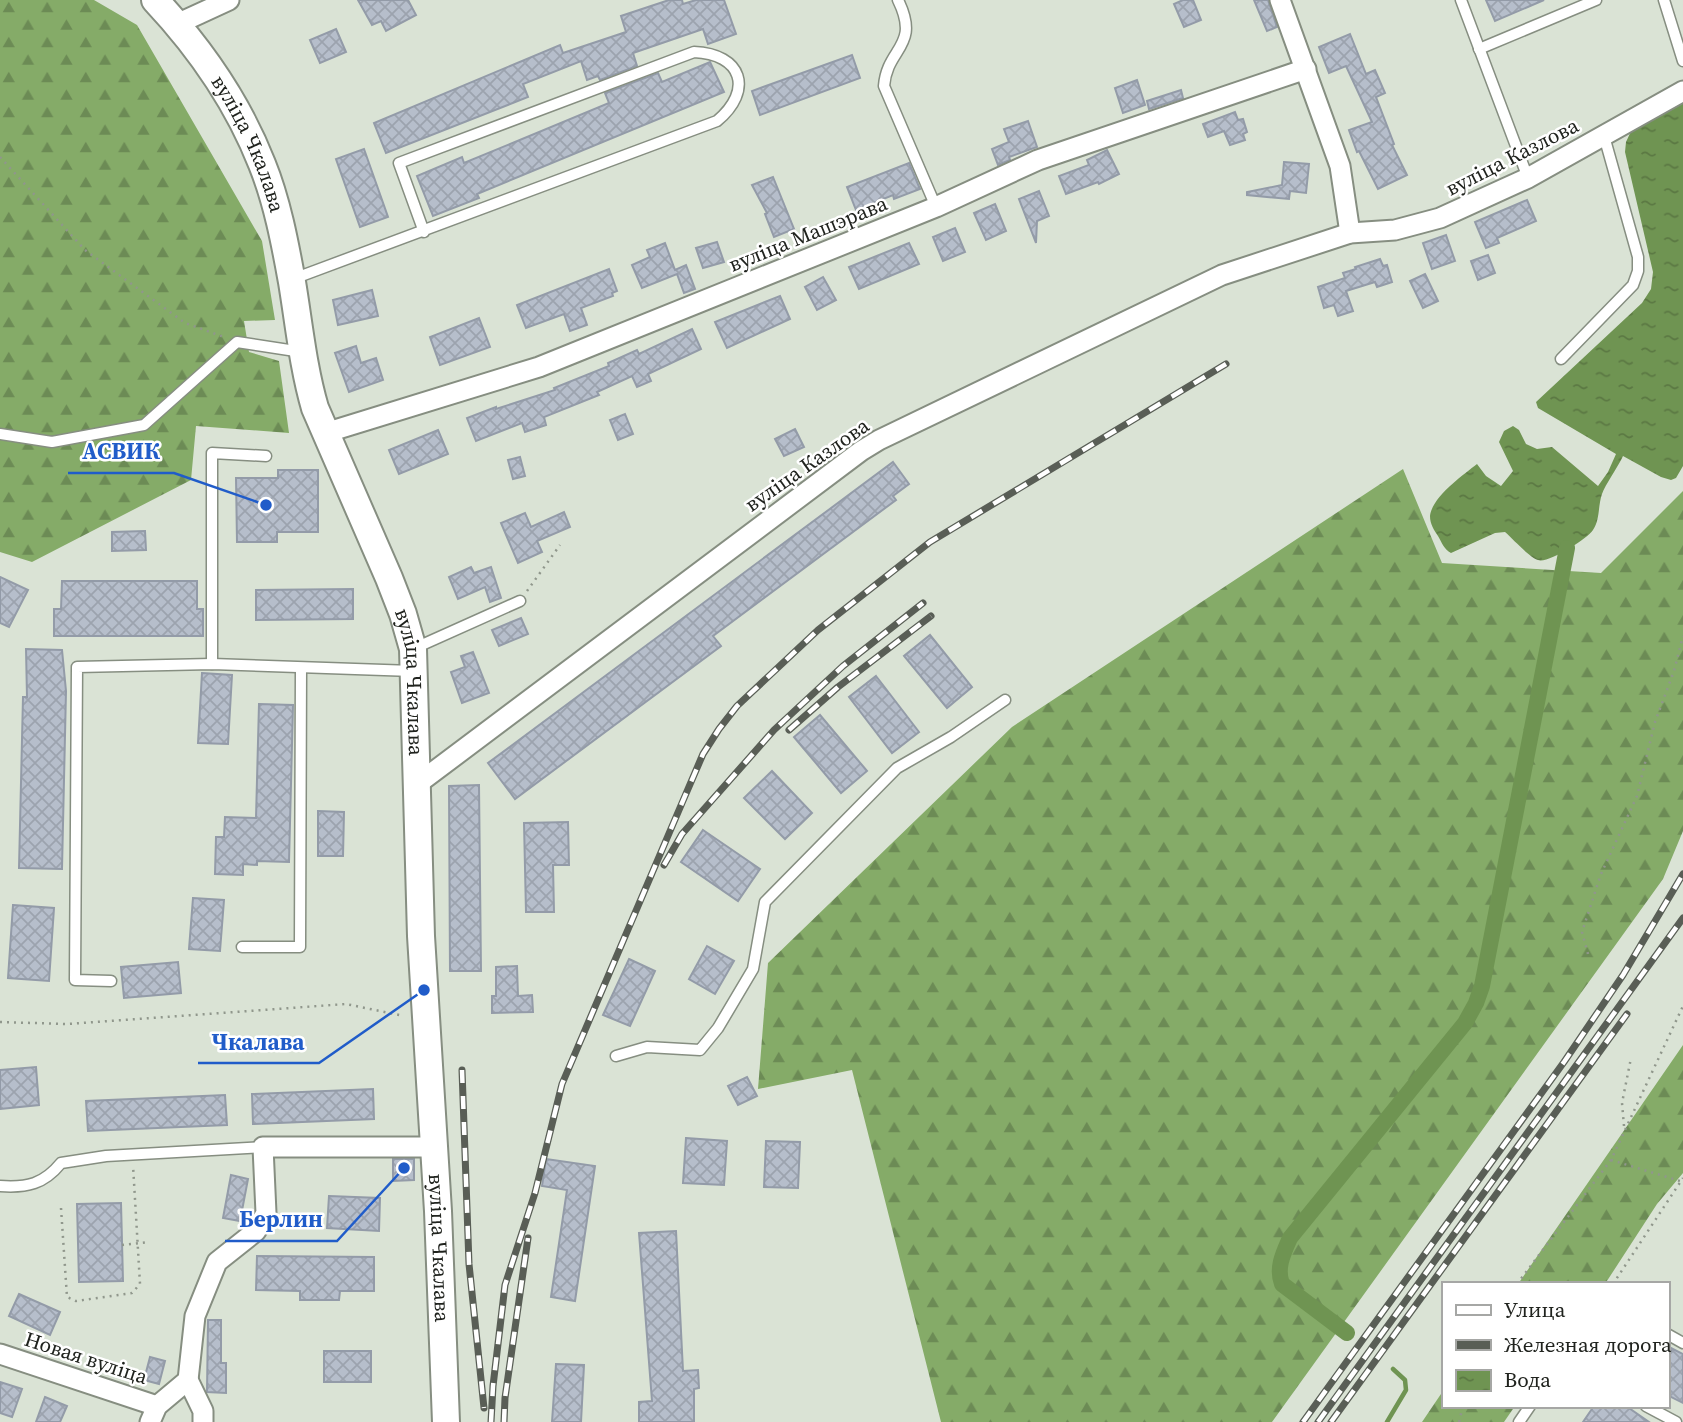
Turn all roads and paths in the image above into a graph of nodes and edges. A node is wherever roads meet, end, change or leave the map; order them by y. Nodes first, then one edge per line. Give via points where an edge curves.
1 (155, 0) edge
2 (229, 0) edge
3 (898, 0) edge
4 (1280, 0) edge
5 (1461, 0) edge
6 (1596, 0) edge
7 (1664, 0) edge
8 (177, 24) junction
9 (1479, 49) junction
10 (1683, 61) edge
11 (1306, 69) junction
12 (1683, 91) edge
13 (1604, 136) junction
14 (0, 158) edge
15 (1528, 178) junction
16 (936, 207) junction
17 (424, 232) junction
18 (1350, 233) junction
19 (291, 280) junction
20 (237, 342) junction
21 (302, 352) junction
22 (1561, 359) dead end
23 (324, 433) junction
24 (0, 434) edge
25 (266, 456) dead end
26 (560, 545) dead end
27 (520, 601) joint
28 (1683, 636) edge
29 (413, 660) junction
30 (212, 664) junction
31 (301, 668) junction
32 (1005, 701) dead end
33 (416, 785) junction
34 (242, 947) dead end
35 (1588, 954) dead end
36 (111, 981) dead end
37 (1683, 1006) edge
38 (426, 1020) junction
39 (0, 1022) edge
40 (616, 1056) dead end
41 (1631, 1058) dead end
42 (1625, 1130) junction
43 (263, 1147) junction
44 (435, 1147) junction
45 (132, 1154) junction
46 (1611, 1160) junction
47 (1681, 1179) edge
48 (0, 1186) edge
49 (61, 1208) dead end
50 (149, 1242) dead end
51 (138, 1243) junction
52 (122, 1245) dead end
53 (1519, 1282) edge
54 (1613, 1282) edge
55 (0, 1353) edge
56 (188, 1380) junction
57 (1650, 1408) edge
58 (154, 1414) edge
59 (203, 1422) edge
60 (446, 1422) edge
61 (1676, 1422) edge

1 - 8 street, вуліца Чкалава
2 - 8 street
3 - 16 lane via 906,17 906,33 884,86
4 - 11 street
5 - 9 lane
6 - 9 lane
7 - 10 lane
8 - 19 street, вуліца Чкалава via 215,74 262,163
9 - 15 lane
11 - 16 street, вуліца Машэрава via 1038,160
11 - 18 street via 1340,166
12 - 13 street, вуліца Казлова
13 - 15 street, вуліца Казлова
13 - 22 lane via 1638,271 1633,285
14 - 20 path via 85,250 185,323
15 - 18 street, вуліца Казлова via 1430,221 1395,230
16 - 23 street, вуліца Машэрава via 538,367
17 - 17 lane via 399,163 694,52 712,53 736,72 739,91 731,110 718,121
17 - 19 lane
18 - 33 street, вуліца Казлова via 1198,285 861,451
19 - 21 street, вуліца Чкалава
20 - 21 lane
20 - 24 lane via 144,425 52,442
21 - 23 street, вуліца Чкалава
23 - 29 street, вуліца Чкалава via 389,578 406,622
25 - 30 lane via 212,453
26 - 27 path
27 - 29 lane
28 - 35 path via 1637,796 1601,874 1582,932
29 - 31 lane
29 - 33 street, вуліца Чкалава
30 - 31 lane
30 - 36 lane via 77,667 75,980
31 - 34 lane via 300,947
32 - 40 lane via 897,768 765,902 753,969 700,1050 647,1047
33 - 38 street, вуліца Чкалава
37 - 42 path
38 - 39 path via 346,1004 67,1024
38 - 44 street, вуліца Чкалава
41 - 42 path via 1622,1103
42 - 46 path
43 - 44 street
43 - 45 lane
43 - 56 street via 266,1213 256,1231 217,1262 195,1317
44 - 60 street, вуліца Чкалава
45 - 48 lane via 61,1163 36,1184
45 - 51 path
46 - 47 path
46 - 53 path
47 - 54 path
49 - 51 path via 67,1297 76,1301 132,1293 140,1284
50 - 51 path
51 - 52 path
55 - 58 street, Новая вуліца
56 - 58 street
56 - 59 street via 203,1411
57 - 61 lane

